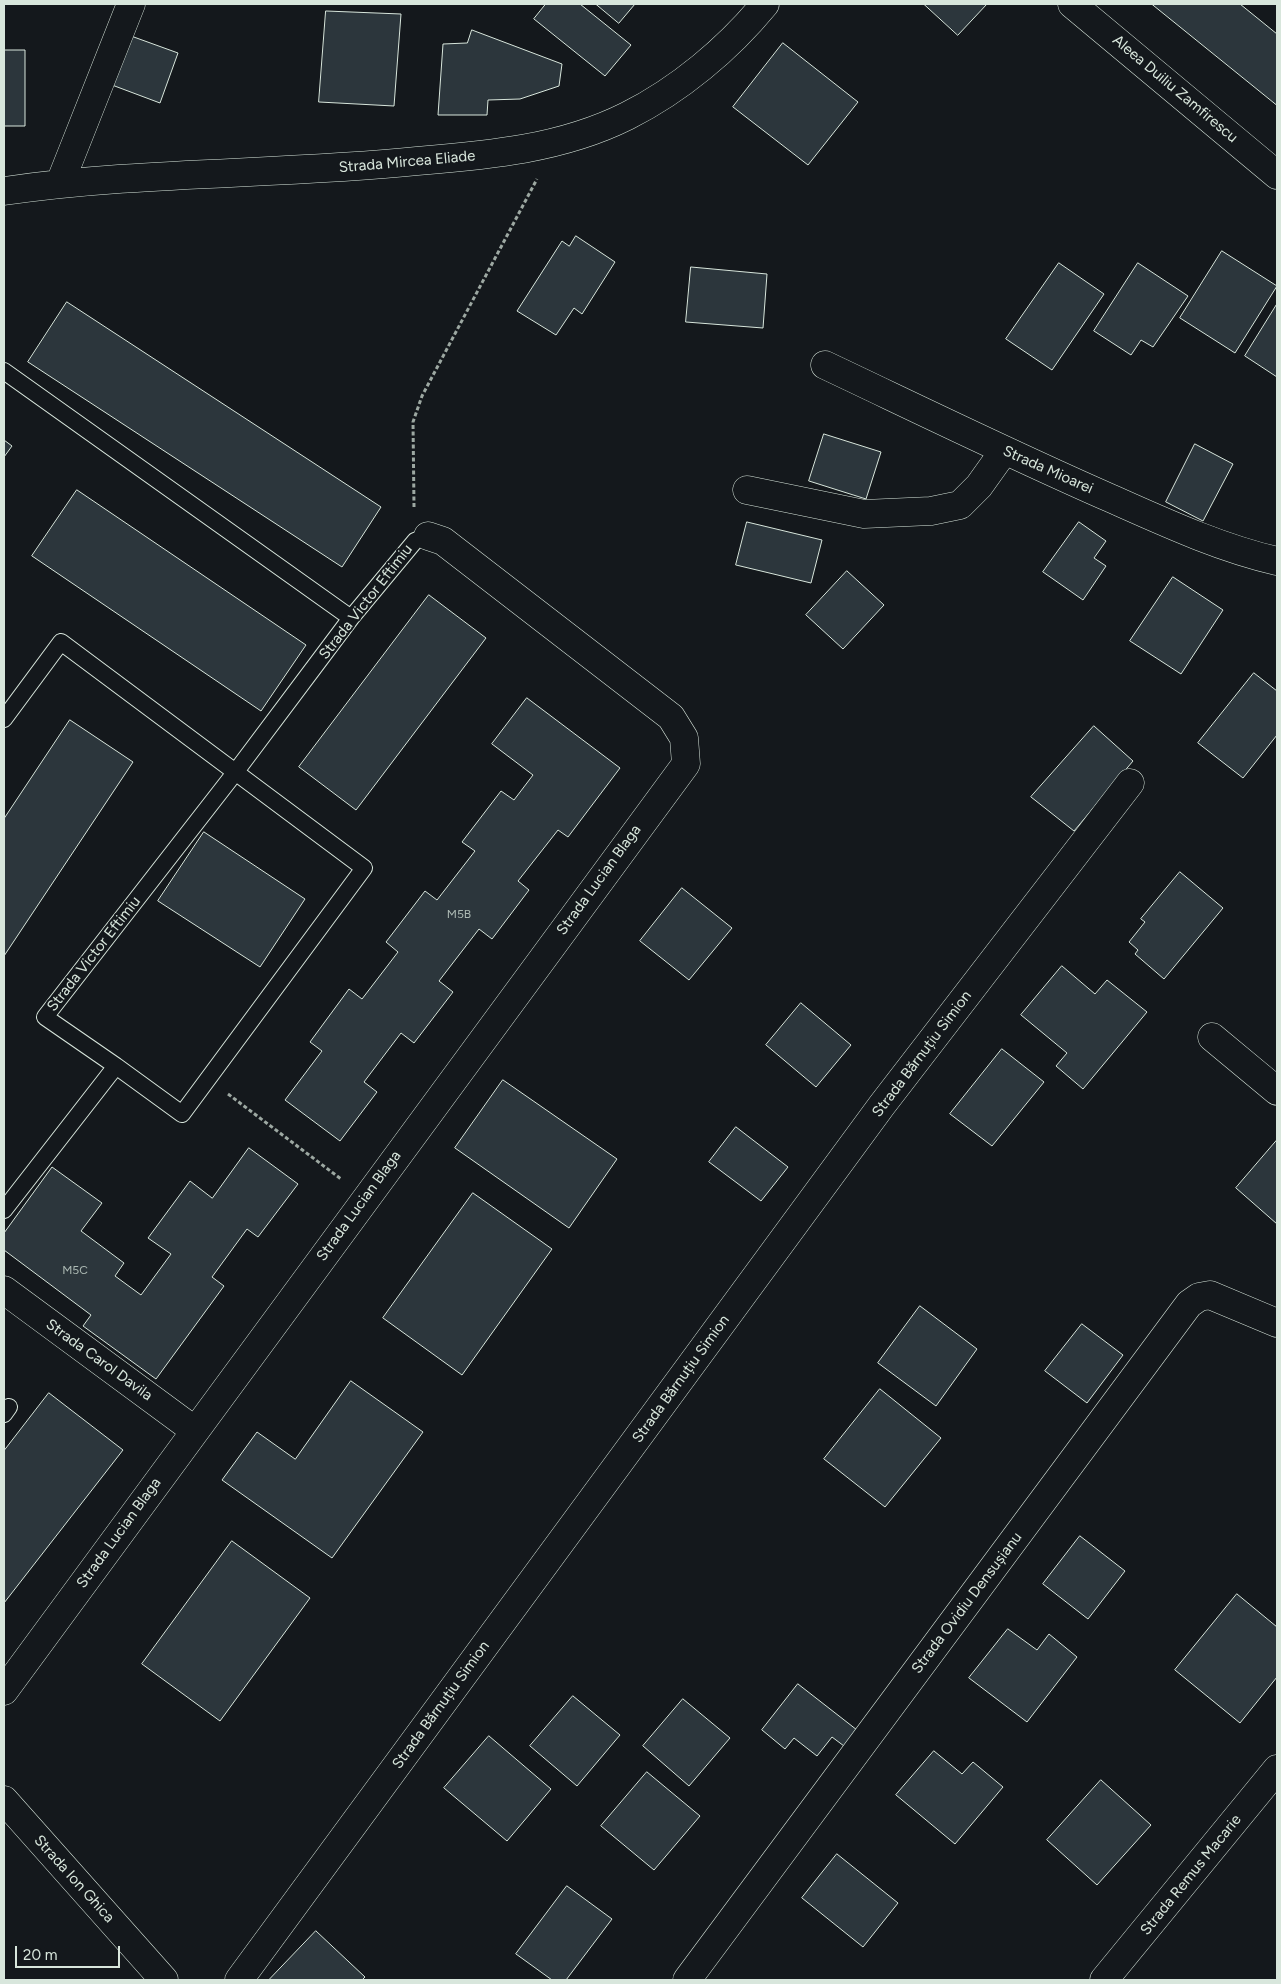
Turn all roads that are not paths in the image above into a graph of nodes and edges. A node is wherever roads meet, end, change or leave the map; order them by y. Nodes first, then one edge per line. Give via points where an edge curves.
1 (131, 4) edge
2 (1072, 4) edge
3 (757, 7) edge
4 (1277, 175) edge
5 (60, 183) junction
6 (4, 191) edge
7 (825, 365) dead end
8 (4, 371) edge
9 (1004, 451) junction
10 (747, 490) dead end
11 (421, 538) joint
12 (1277, 561) edge
13 (352, 618) junction
14 (671, 717) joint
15 (4, 719) edge
16 (234, 774) junction
17 (1130, 783) dead end
18 (1212, 1037) dead end
19 (116, 1066) junction
20 (1277, 1091) edge
21 (4, 1210) edge
22 (4, 1290) edge
23 (1277, 1323) edge
24 (194, 1430) junction
25 (4, 1691) edge
26 (1277, 1769) edge
27 (4, 1800) edge
28 (164, 1980) edge
29 (239, 1980) edge
30 (687, 1980) edge
31 (1104, 1980) edge

1 - 5 street
2 - 4 street, Aleea Duiliu Zamfirescu
3 - 5 street, Strada Mircea Eliade via 720,50 677,85 626,116 556,143 510,152 370,166
5 - 6 street, Strada Mircea Eliade
7 - 9 street, Strada Mioarei
8 - 13 lane
9 - 10 street via 979,486 960,505 931,512 864,514
9 - 12 street, Strada Mioarei via 1174,526
11 - 13 lane, Strada Victor Eftimiu
11 - 14 street, Strada Victor Eftimiu via 443,541
13 - 16 lane, Strada Victor Eftimiu
14 - 24 street, Strada Lucian Blaga via 684,738 686,764
15 - 16 lane via 60,642
16 - 19 lane, Strada Victor Eftimiu via 45,1017
16 - 19 lane via 364,868 182,1114
17 - 29 street, Strada Bărnuțiu Simion via 882,1105
18 - 20 street
19 - 21 lane
22 - 24 street, Strada Carol Davila
23 - 30 street, Strada Ovidiu Densușianu via 1210,1295 1189,1304
24 - 25 street, Strada Lucian Blaga
26 - 31 street, Strada Remus Macarie
27 - 28 street, Strada Ion Ghica

